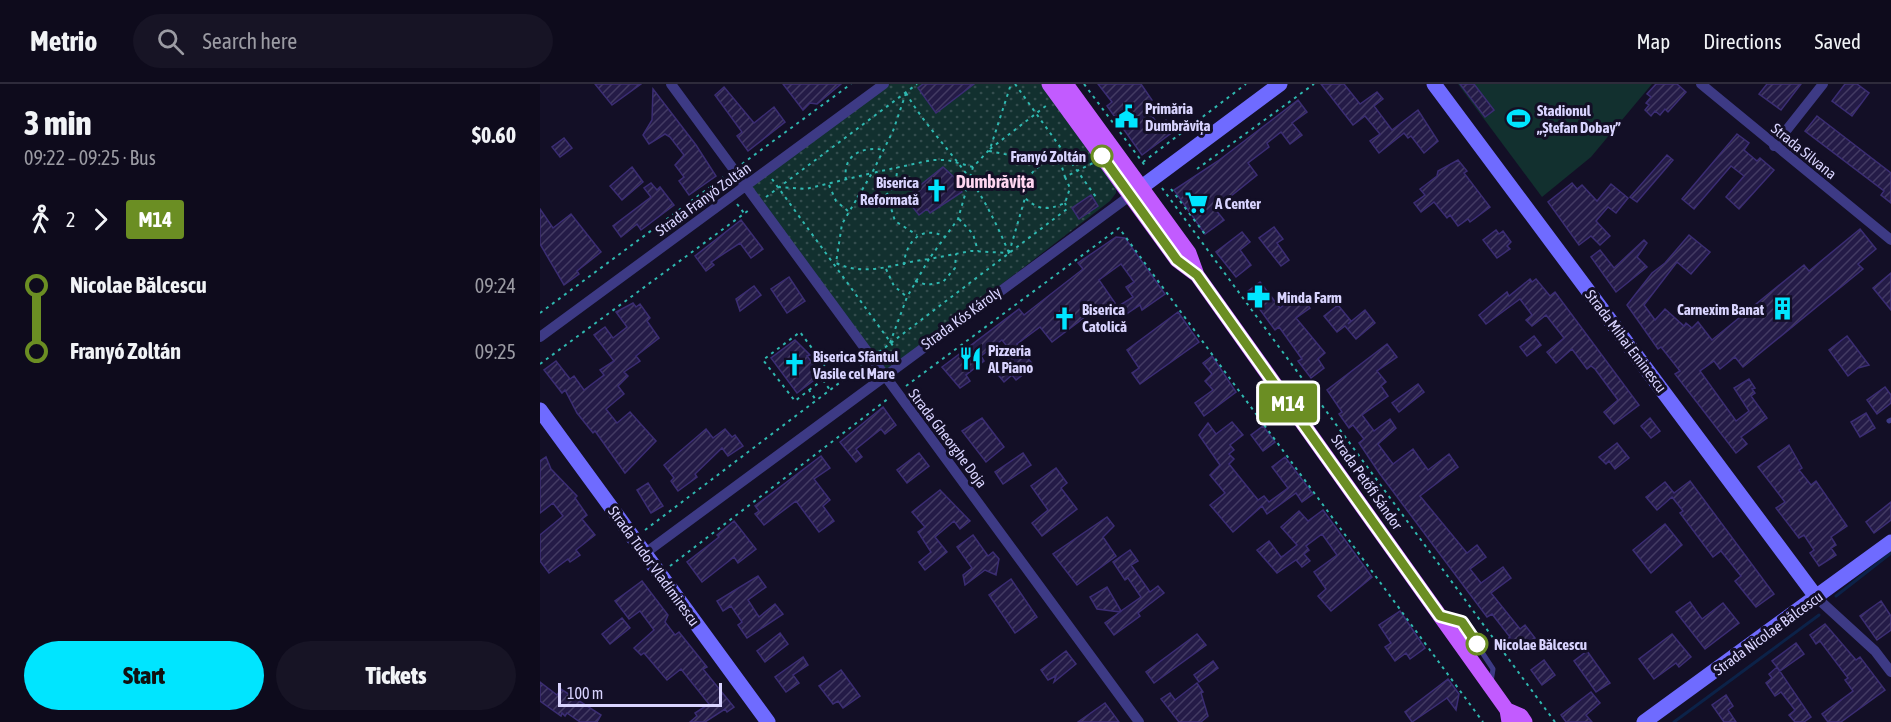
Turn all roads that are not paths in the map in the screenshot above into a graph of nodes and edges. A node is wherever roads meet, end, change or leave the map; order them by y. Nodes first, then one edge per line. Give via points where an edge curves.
1 (671, 84) edge
2 (884, 84) edge
3 (1280, 84) edge
4 (1434, 84) edge
5 (1701, 84) edge
6 (1823, 84) edge
7 (1058, 88) edge
8 (1774, 146) junction
9 (746, 186) junction
10 (1136, 191) junction
11 (1891, 240) edge
12 (540, 337) edge
13 (882, 376) junction
14 (540, 410) edge
15 (1891, 542) edge
16 (644, 554) junction
17 (1817, 598) junction
18 (1891, 672) edge
19 (1508, 716) edge
20 (768, 722) edge
21 (1139, 722) edge
22 (1525, 722) edge
23 (1644, 722) edge

1 - 9 street, Strada Gheorghe Doja
2 - 9 street, Strada Franyó Zoltán
3 - 10 street, Strada Kós Károly
4 - 17 street, Strada Mihai Eminescu
5 - 8 street, Strada Silvana
6 - 8 street
7 - 10 main road, Strada Petőfi Sándor
8 - 11 street, Strada Silvana
9 - 12 street, Strada Franyó Zoltán
9 - 13 street, Strada Gheorghe Doja
10 - 13 street, Strada Kós Károly
10 - 19 main road, Strada Petőfi Sándor via 1177,260 1197,275
13 - 16 street, Strada Kós Károly
13 - 21 street, Strada Gheorghe Doja
14 - 16 street, Strada Tudor Vladimirescu
15 - 17 street, Strada Nicolae Bălcescu
16 - 20 street, Strada Tudor Vladimirescu
17 - 18 street via 1875,651
17 - 23 street, Strada Nicolae Bălcescu
19 - 22 main road, Strada Petőfi Sándor via 1521,716

